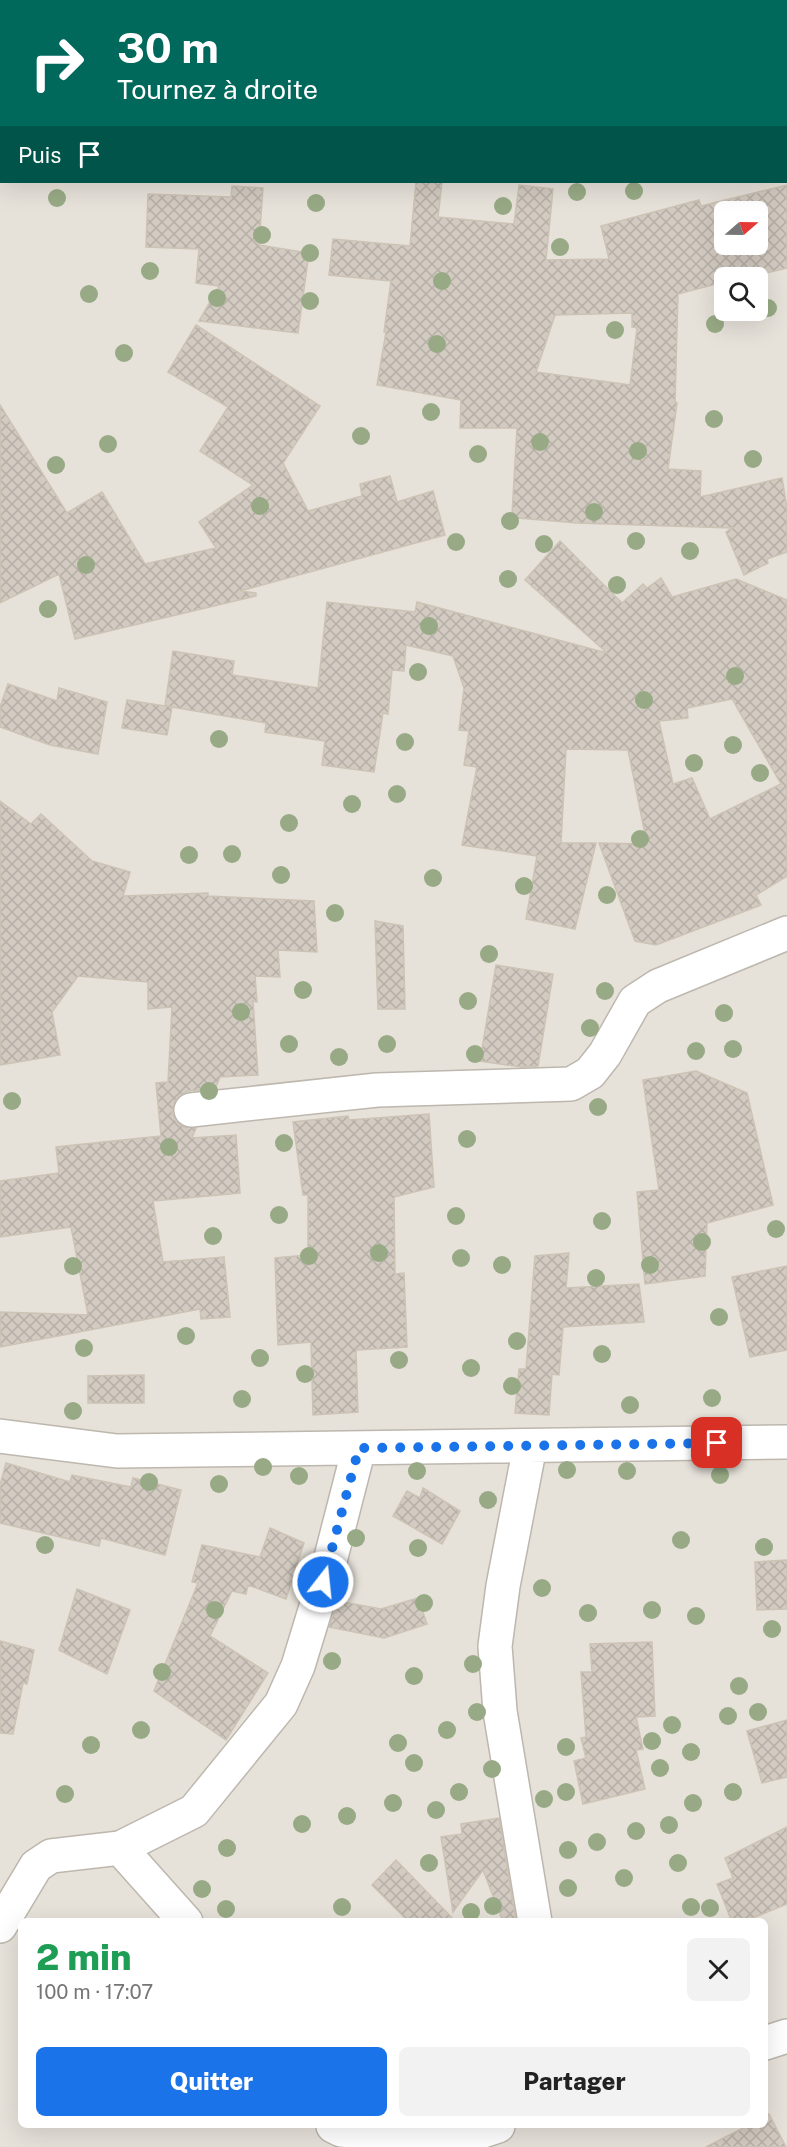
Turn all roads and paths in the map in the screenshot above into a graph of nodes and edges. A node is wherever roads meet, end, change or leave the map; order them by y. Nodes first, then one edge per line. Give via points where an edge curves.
1 (787, 933) edge
2 (191, 1110) dead end
3 (0, 1436) edge
4 (787, 1442) edge
5 (530, 1446) junction
6 (359, 1448) junction
7 (120, 1848) junction
8 (182, 1918) edge
9 (533, 1918) edge
10 (0, 1926) edge
11 (787, 2037) edge
12 (768, 2042) edge
13 (337, 2128) edge
14 (493, 2128) edge
15 (456, 2144) edge

1 - 2 street via 658,986 635,1001 605,1054 590,1073 571,1084 377,1090
3 - 6 street via 117,1451
4 - 5 street
5 - 6 street
5 - 9 street via 495,1646 500,1711
6 - 7 street via 330,1562 298,1666 281,1704 194,1810
7 - 8 street
7 - 10 street via 51,1856 36,1866
11 - 12 street
13 - 15 street
14 - 15 street

